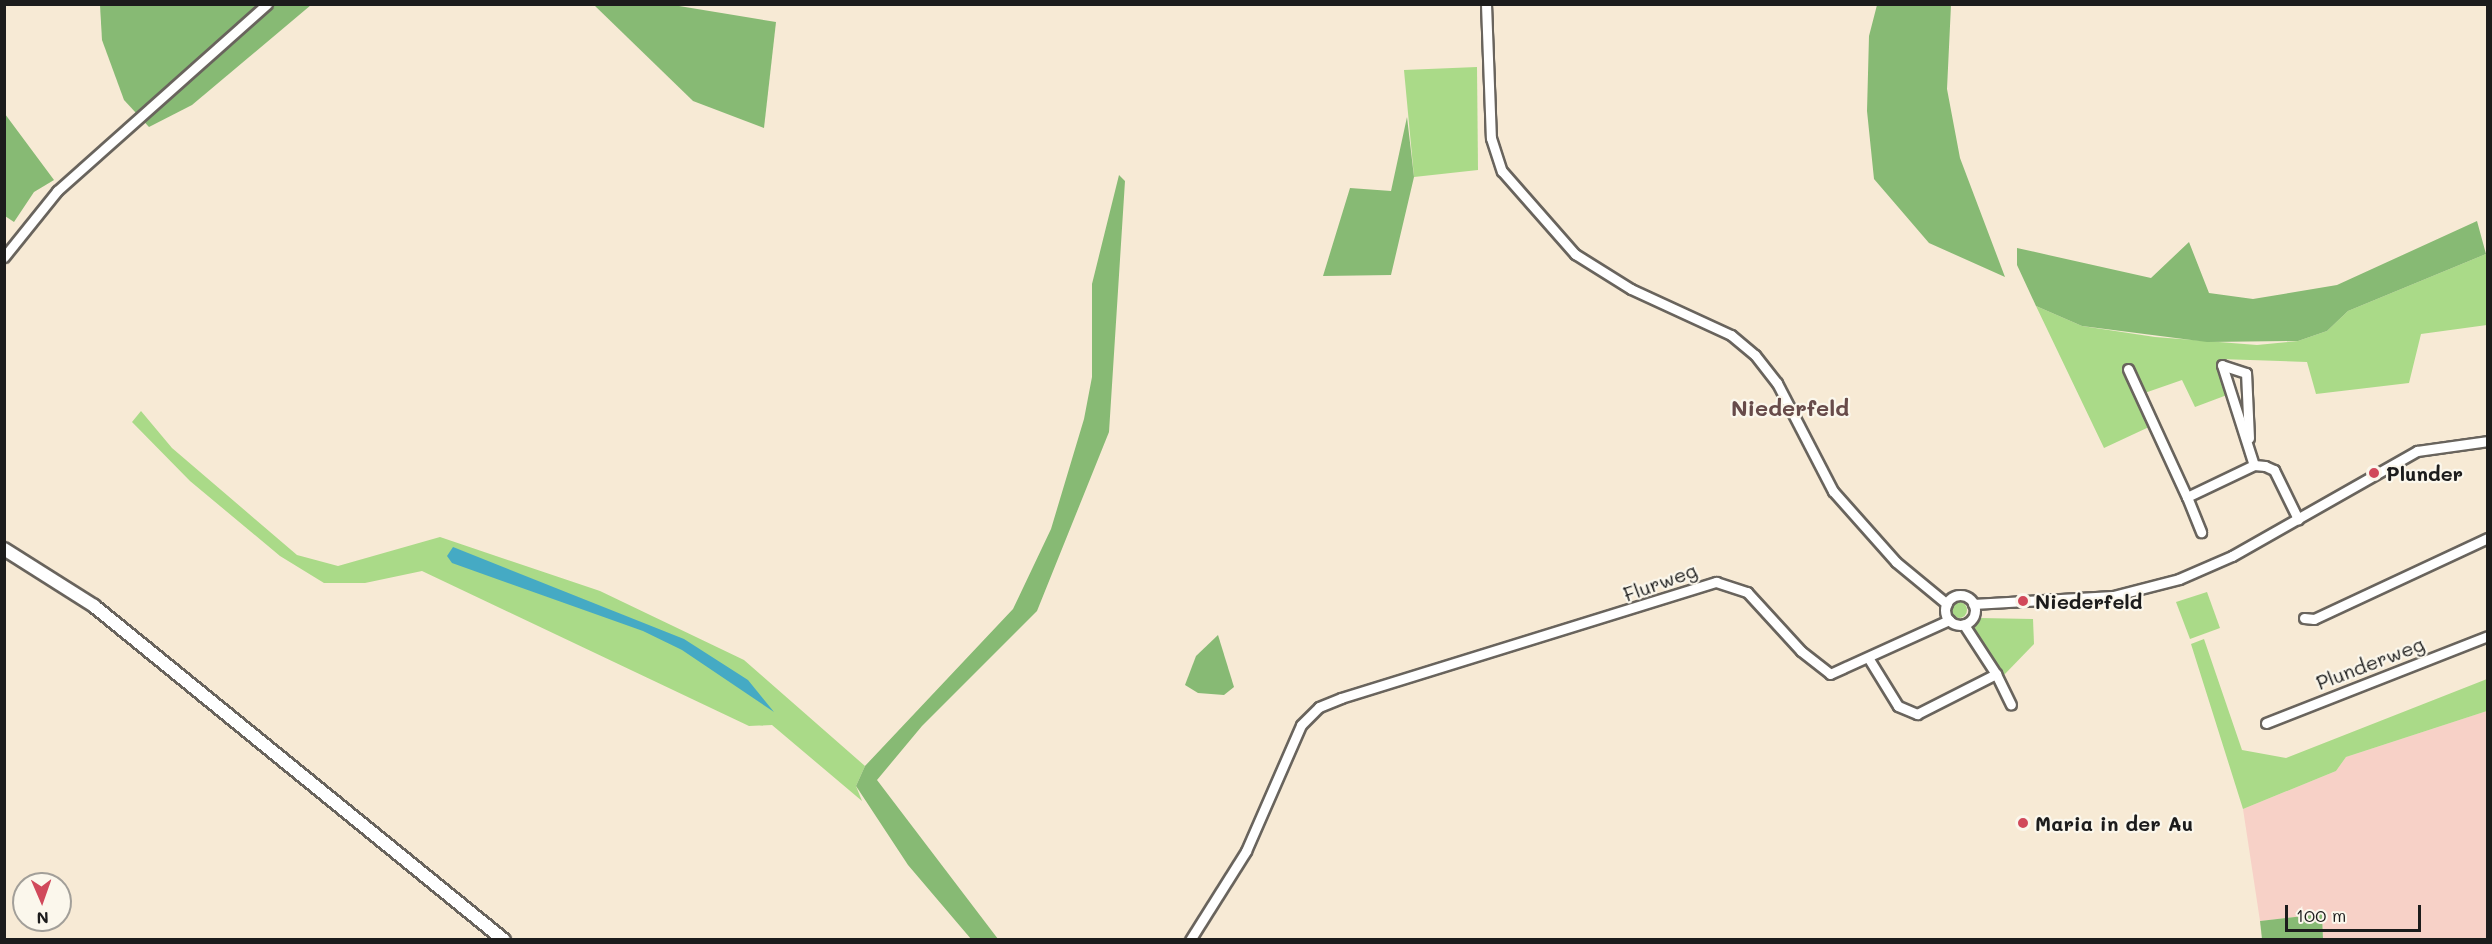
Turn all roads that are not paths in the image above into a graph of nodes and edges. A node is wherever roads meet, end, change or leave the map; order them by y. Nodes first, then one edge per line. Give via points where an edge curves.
1 (267, 4) edge
2 (1486, 4) edge
3 (4, 257) edge
4 (2128, 369) dead end
5 (2249, 438) junction
6 (2487, 441) edge
7 (2254, 465) junction
8 (2187, 497) junction
9 (2298, 519) junction
10 (2201, 532) dead end
11 (2487, 538) edge
12 (4, 549) edge
13 (1947, 604) junction
14 (1973, 604) junction
15 (2304, 618) dead end
16 (1949, 620) junction
17 (1964, 625) junction
18 (2487, 636) edge
19 (1869, 659) junction
20 (1996, 674) junction
21 (2012, 705) dead end
22 (2265, 723) dead end
23 (504, 939) edge
24 (1190, 939) edge

1 - 3 street via 57,191
2 - 13 street via 1493,151 1516,189 1548,229 1590,265 1725,332 1755,355 1777,383 1833,491 1896,562
4 - 8 street
5 - 5 street via 2238,417 2222,365 2246,373
5 - 7 street
6 - 9 street via 2416,451
7 - 8 street
7 - 9 street via 2274,470
8 - 10 street
9 - 14 street via 2210,568 2143,590 2080,600
11 - 15 street via 2314,619
12 - 23 main road via 102,612
13 - 14 street via 1960,596
13 - 16 street
14 - 17 street via 1972,618
16 - 17 street
16 - 19 street, Flurweg
17 - 20 street
18 - 22 street, Plunderweg
19 - 20 street via 1898,706 1910,715
19 - 24 street, Flurweg via 1840,673 1821,670 1747,592 1716,582 1319,707 1301,725 1246,851
20 - 21 street

